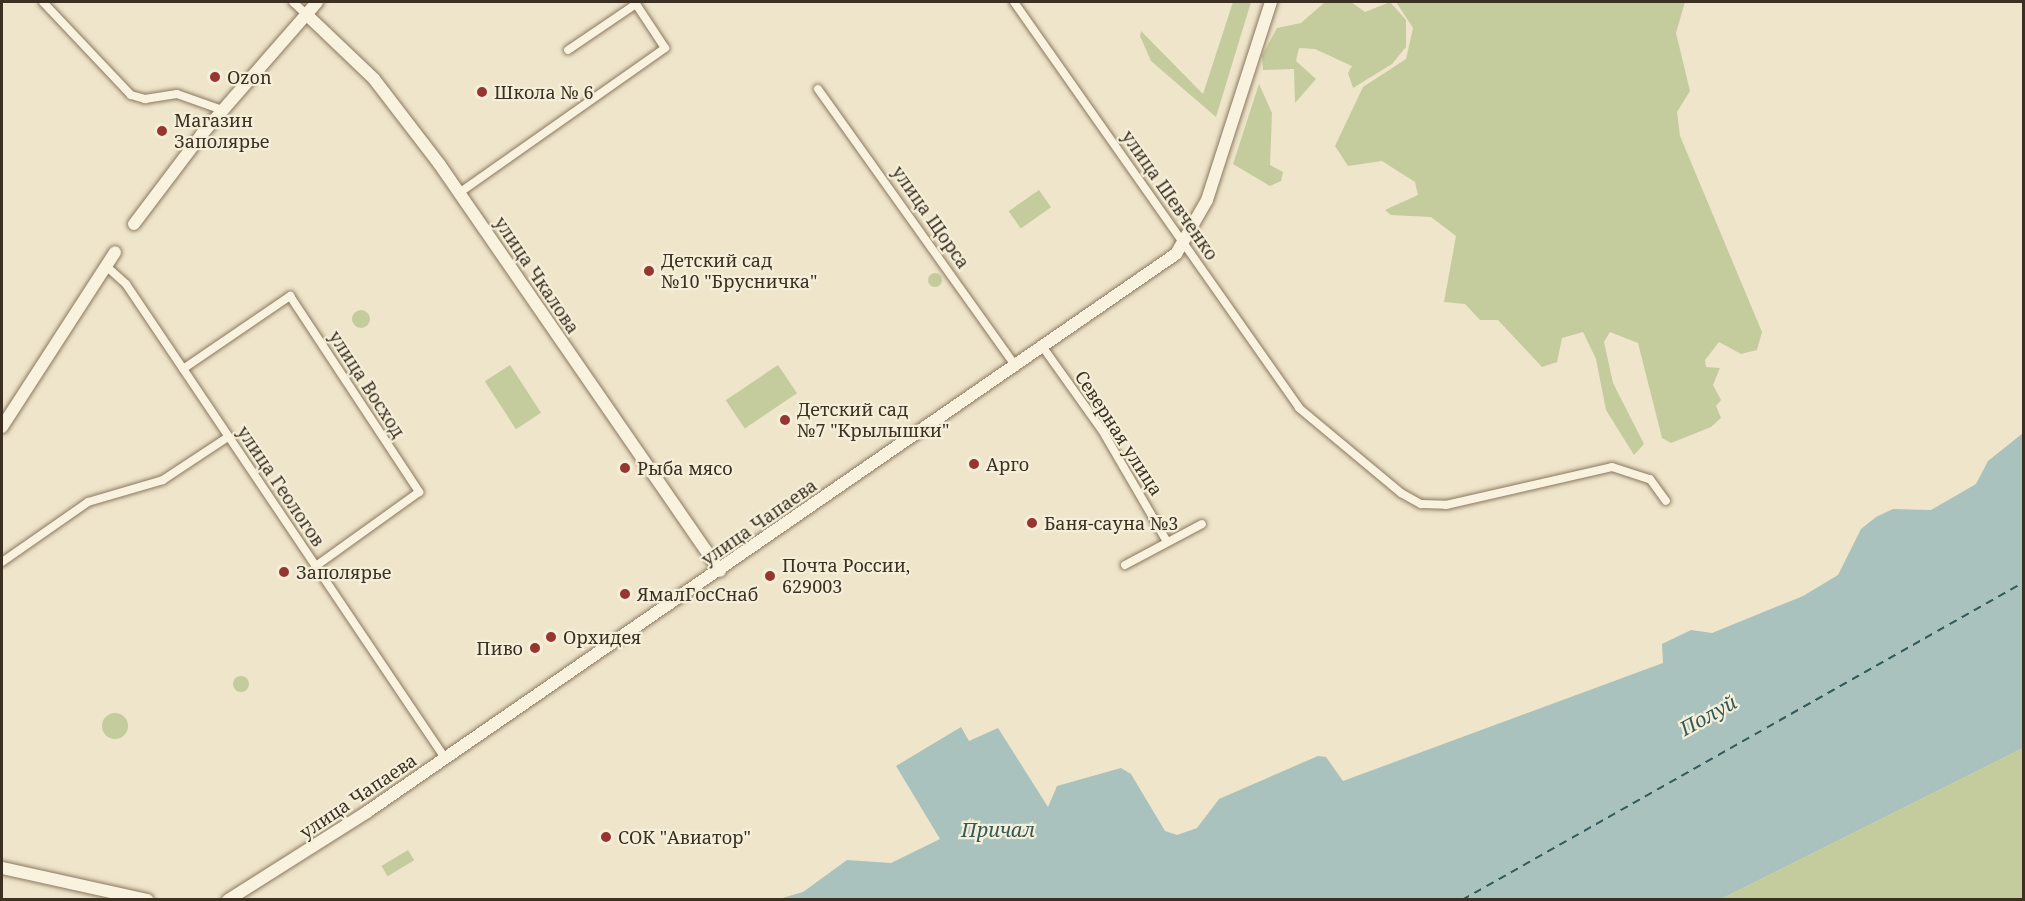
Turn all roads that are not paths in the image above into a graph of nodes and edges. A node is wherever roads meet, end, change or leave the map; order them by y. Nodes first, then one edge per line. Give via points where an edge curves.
1 (43, 2) edge
2 (293, 2) edge
3 (317, 2) edge
4 (1014, 2) edge
5 (1271, 2) edge
6 (306, 14) junction
7 (568, 50) dead end
8 (818, 89) dead end
9 (222, 110) junction
10 (459, 193) junction
11 (134, 224) dead end
12 (1185, 244) junction
13 (115, 252) dead end
14 (106, 266) junction
15 (1042, 346) junction
16 (1015, 365) junction
17 (183, 369) junction
18 (2, 426) edge
19 (228, 437) junction
20 (1666, 501) dead end
21 (1202, 524) dead end
22 (1166, 540) junction
23 (2, 562) edge
24 (316, 566) junction
25 (1125, 566) dead end
26 (720, 571) junction
27 (445, 759) junction
28 (2, 868) edge
29 (148, 900) edge
30 (228, 900) edge

1 - 9 street via 131,95 145,99 177,94
2 - 6 street
3 - 6 main road
4 - 12 street, улица Шевченко
5 - 12 main road via 1214,180
6 - 9 main road
6 - 10 main road, улица Чкалова via 387,94
7 - 10 street via 636,4 666,48
8 - 16 street, улица Щорса
9 - 11 main road
10 - 26 main road, улица Чкалова
12 - 15 main road, улица Чапаева
12 - 20 street, улица Шевченко via 1299,408 1421,504 1476,500 1598,467 1637,472 1659,488
13 - 14 main road
14 - 17 street, улица Геологов via 126,284
14 - 18 main road
15 - 16 main road, улица Чапаева
15 - 22 street, Северная улица via 1102,430
16 - 26 main road, улица Чапаева
17 - 19 street, улица Геологов
17 - 24 street, улица Восход via 290,296 419,492
19 - 23 street via 163,480 88,502
19 - 24 street, улица Геологов
21 - 22 street
22 - 25 street
24 - 27 street, улица Геологов
26 - 27 main road, улица Чапаева
27 - 30 main road, улица Чапаева
28 - 29 main road

